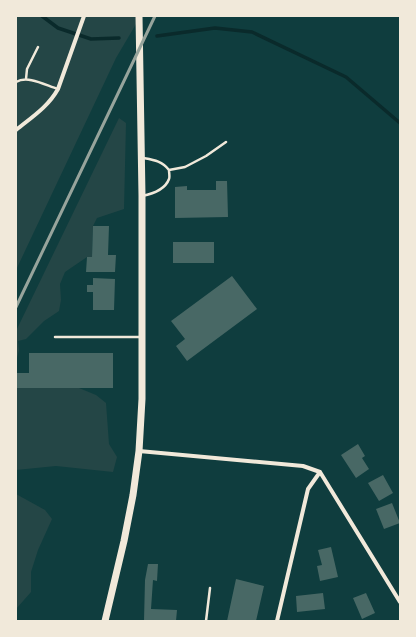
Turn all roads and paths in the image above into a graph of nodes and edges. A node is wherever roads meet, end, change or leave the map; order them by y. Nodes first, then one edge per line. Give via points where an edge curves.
1 (84, 16) edge
2 (139, 16) edge
3 (38, 47) dead end
4 (26, 80) junction
5 (16, 82) edge
6 (58, 89) junction
7 (16, 130) edge
8 (226, 142) dead end
9 (141, 158) junction
10 (169, 170) junction
11 (142, 196) junction
12 (55, 337) dead end
13 (142, 337) junction
14 (139, 451) junction
15 (320, 472) junction
16 (210, 588) dead end
17 (400, 602) edge
18 (105, 621) edge
19 (206, 621) edge
20 (277, 621) edge

1 - 6 street
2 - 9 main road
3 - 4 lane
4 - 5 lane
4 - 6 lane
6 - 7 street via 43,109
8 - 10 lane via 185,167
9 - 10 lane via 165,164
9 - 11 main road
10 - 11 lane via 169,180 164,186
11 - 13 main road
12 - 13 lane
13 - 14 main road
14 - 15 street via 303,466
14 - 18 main road via 124,541
15 - 17 street
15 - 20 street via 308,488
16 - 19 lane

